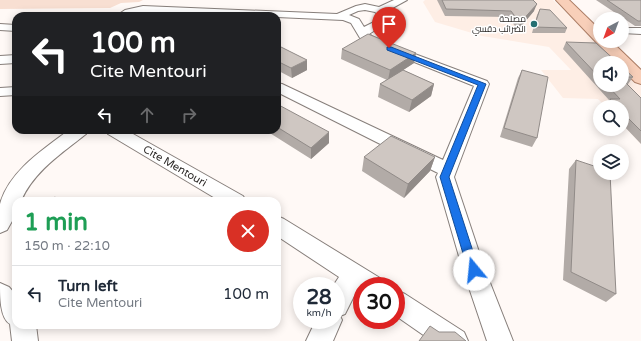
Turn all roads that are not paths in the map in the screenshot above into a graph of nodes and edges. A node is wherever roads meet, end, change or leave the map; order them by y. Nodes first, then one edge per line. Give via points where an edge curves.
1 (402, 0) edge
2 (562, 0) edge
3 (578, 0) edge
4 (588, 9) dead end
5 (379, 11) junction
6 (130, 12) edge
7 (162, 12) edge
8 (281, 16) edge
9 (340, 16) junction
10 (0, 27) edge
11 (12, 28) edge
12 (593, 31) edge
13 (641, 31) edge
14 (362, 33) junction
15 (629, 37) edge
16 (610, 48) edge
17 (12, 59) edge
18 (0, 60) edge
19 (641, 79) edge
20 (281, 89) edge
21 (12, 91) edge
22 (0, 92) edge
23 (75, 134) edge
24 (121, 134) edge
25 (448, 170) junction
26 (12, 197) edge
27 (229, 197) edge
28 (12, 198) edge
29 (2, 217) edge
30 (281, 228) edge
31 (357, 277) edge
32 (353, 289) edge
33 (0, 295) edge
34 (345, 296) edge
35 (405, 308) edge
36 (12, 309) edge
37 (24, 329) edge
38 (325, 329) edge
39 (25, 341) edge
40 (319, 341) edge
41 (455, 341) edge
42 (500, 341) edge

1 - 5 street
2 - 12 main road
3 - 4 main road
5 - 9 street via 360,7
5 - 14 street via 385,14 386,20
6 - 7 street via 142,9
8 - 9 street
9 - 14 street via 355,21
10 - 11 street
13 - 15 street
14 - 25 street via 368,40 482,84
16 - 19 main road
17 - 18 street
20 - 25 street
21 - 22 street
23 - 26 street via 49,154 19,184
24 - 27 street, Cite Mentouri
25 - 42 street via 445,177 474,270
28 - 29 street
30 - 31 street
32 - 34 street
33 - 36 street
35 - 41 street
37 - 39 street
38 - 40 street

